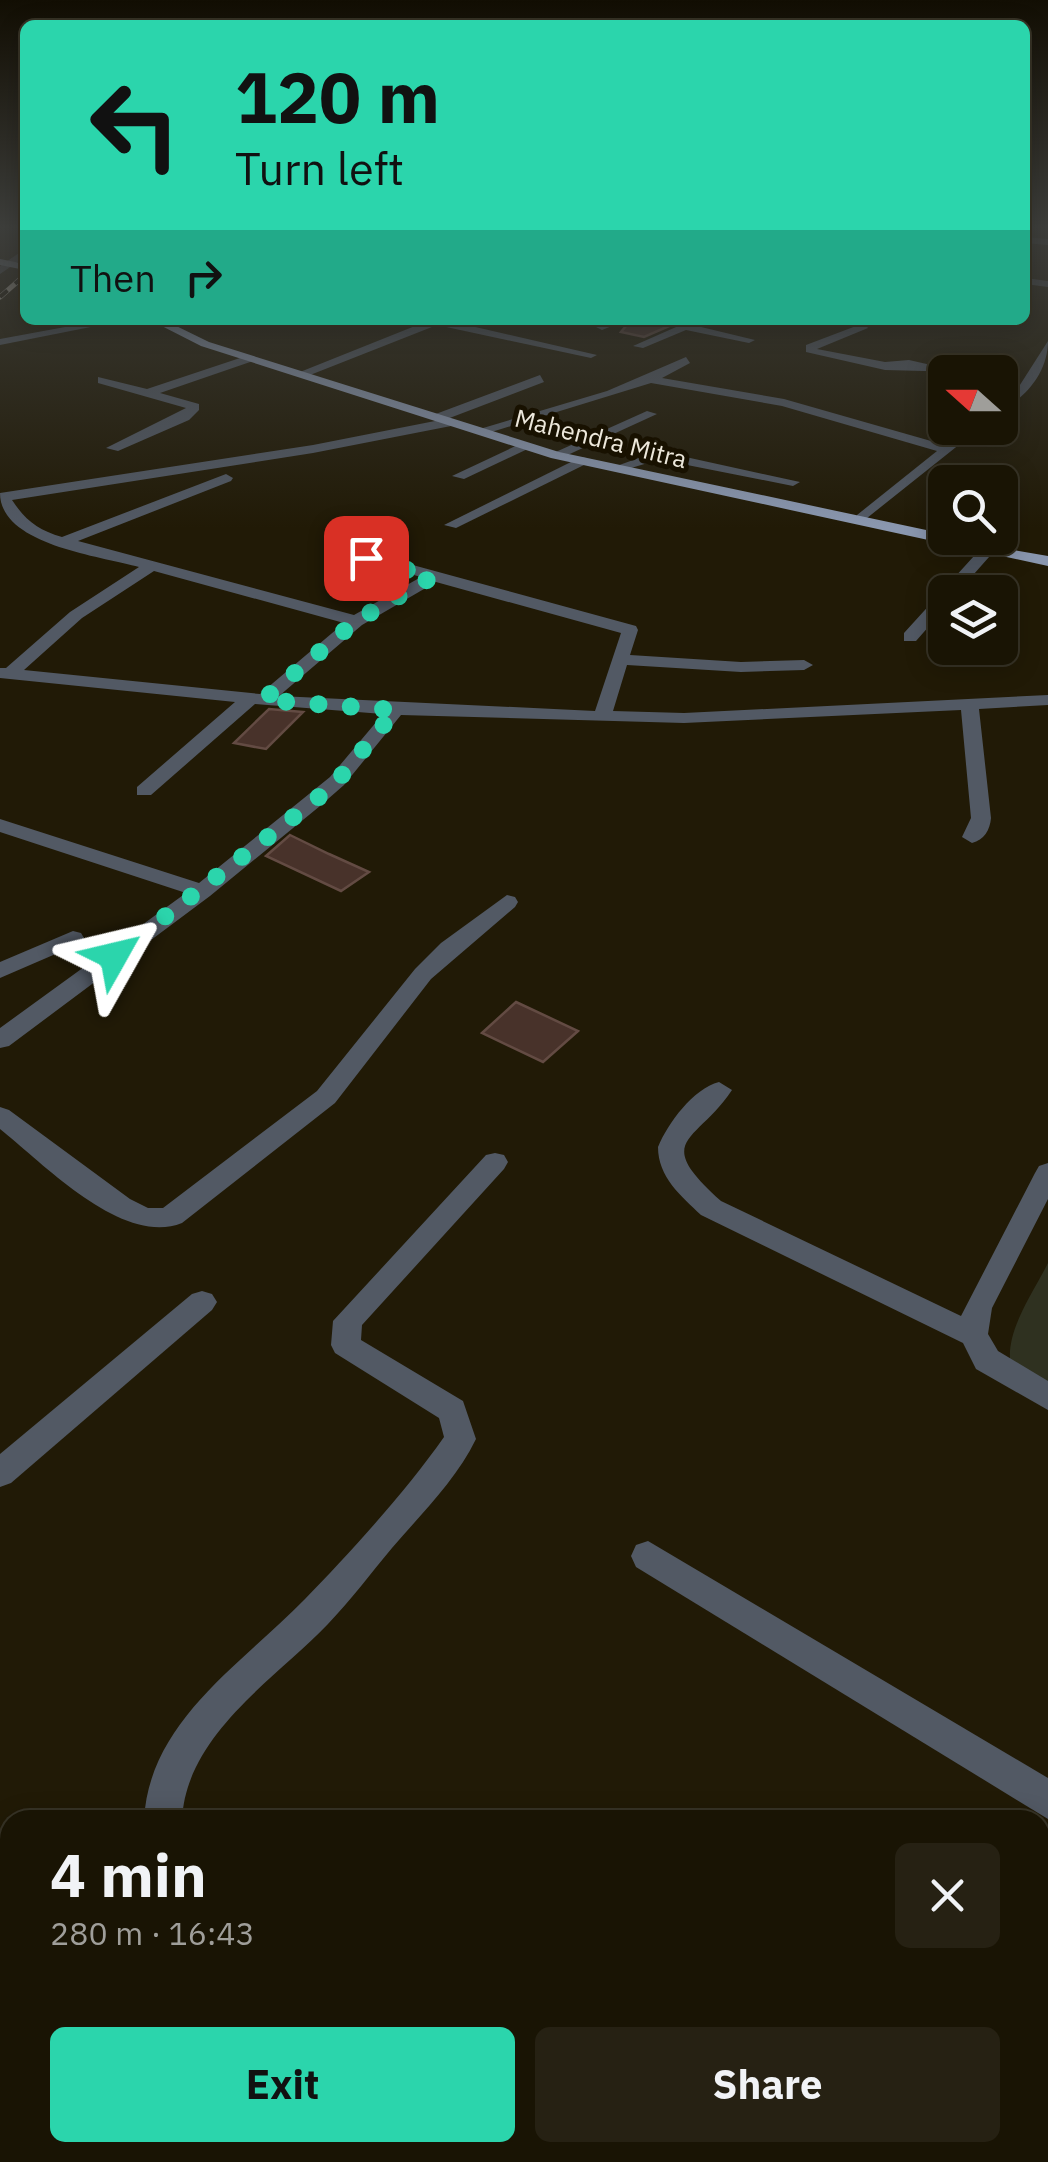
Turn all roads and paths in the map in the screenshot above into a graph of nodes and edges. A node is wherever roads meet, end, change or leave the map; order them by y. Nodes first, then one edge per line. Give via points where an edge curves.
1 (89, 326) edge
2 (166, 326) edge
3 (425, 326) edge
4 (460, 326) edge
5 (605, 326) edge
6 (864, 326) dead end
7 (602, 327) dead end
8 (687, 327) joint
9 (749, 340) dead end
10 (0, 342) edge
11 (1048, 344) edge
12 (639, 346) dead end
13 (591, 355) dead end
14 (249, 359) junction
15 (686, 361) dead end
16 (928, 367) edge
17 (301, 374) junction
18 (540, 379) dead end
19 (102, 380) dead end
20 (654, 380) junction
21 (1018, 389) edge
22 (1023, 390) junction
23 (150, 392) junction
24 (1018, 393) edge
25 (651, 414) dead end
26 (444, 420) junction
27 (480, 431) junction
28 (954, 445) edge
29 (527, 446) junction
30 (113, 448) dead end
31 (948, 450) junction
32 (556, 454) junction
33 (581, 461) junction
34 (618, 468) junction
35 (459, 476) dead end
36 (226, 478) dead end
37 (91, 482) junction
38 (792, 482) dead end
39 (1, 498) edge
40 (137, 501) junction
41 (862, 518) junction
42 (450, 525) dead end
43 (928, 534) edge
44 (63, 542) junction
45 (1018, 554) edge
46 (983, 555) edge
47 (366, 558) dead end
48 (1048, 561) edge
49 (152, 566) junction
50 (965, 575) edge
51 (432, 577) junction
52 (928, 617) edge
53 (356, 621) junction
54 (910, 637) dead end
55 (623, 660) junction
56 (804, 665) dead end
57 (5, 673) edge
58 (256, 700) junction
59 (1048, 700) edge
60 (969, 704) junction
61 (396, 710) junction
62 (602, 718) junction
63 (144, 791) dead end
64 (0, 825) edge
65 (972, 837) dead end
66 (202, 891) junction
67 (508, 902) dead end
68 (73, 938) dead end
69 (0, 971) edge
70 (6, 1028) edge
71 (719, 1090) dead end
72 (0, 1116) edge
73 (496, 1162) dead end
74 (1048, 1173) edge
75 (202, 1302) dead end
76 (974, 1336) junction
77 (1048, 1396) edge
78 (0, 1473) edge
79 (648, 1556) dead end
80 (1048, 1800) edge
81 (162, 1810) edge

1 - 10 street
2 - 14 main road, Mahendra Mitra
3 - 17 street
4 - 13 street
5 - 7 street
6 - 16 street via 810,348 884,366
8 - 9 street
8 - 12 street
11 - 22 street
14 - 17 main road, Mahendra Mitra
14 - 23 street
15 - 20 street
17 - 26 main road, Mahendra Mitra
18 - 26 street
19 - 23 street
20 - 27 street
20 - 31 street via 784,403
21 - 22 street
22 - 24 street
23 - 30 street via 194,410
25 - 32 street
26 - 27 main road, Mahendra Mitra
26 - 37 street via 313,449
27 - 29 main road, Mahendra Mitra
28 - 31 street
29 - 32 main road, Mahendra Mitra
29 - 35 street
31 - 41 street
32 - 33 main road, Mahendra Mitra
33 - 34 main road, Mahendra Mitra
33 - 42 street
34 - 38 street via 672,458
34 - 41 main road, Mahendra Mitra
36 - 40 street
37 - 39 street
37 - 40 street
39 - 44 street via 27,530
40 - 44 street
41 - 43 main road, Mahendra Mitra
44 - 49 street
45 - 48 main road, Mahendra Mitra
46 - 50 street
47 - 51 street
49 - 53 street
49 - 57 street via 76,615
51 - 53 street
51 - 55 street via 616,623 630,630
52 - 54 street
53 - 58 street
55 - 56 street
55 - 62 street
57 - 58 street
58 - 61 street
58 - 63 street
59 - 60 street
60 - 62 street
60 - 65 street via 980,805 980,827
61 - 62 street
61 - 66 street via 337,781
64 - 66 street
66 - 70 street
67 - 72 street via 423,974 326,1098 164,1220 118,1204
68 - 69 street
71 - 76 street via 675,1131 669,1146 669,1159 692,1192 711,1208
73 - 81 street via 348,1321 346,1345 452,1410 460,1440 440,1472 316,1612 218,1703 181,1756
74 - 76 street via 977,1308
75 - 78 street
76 - 77 street via 987,1360
79 - 80 street

